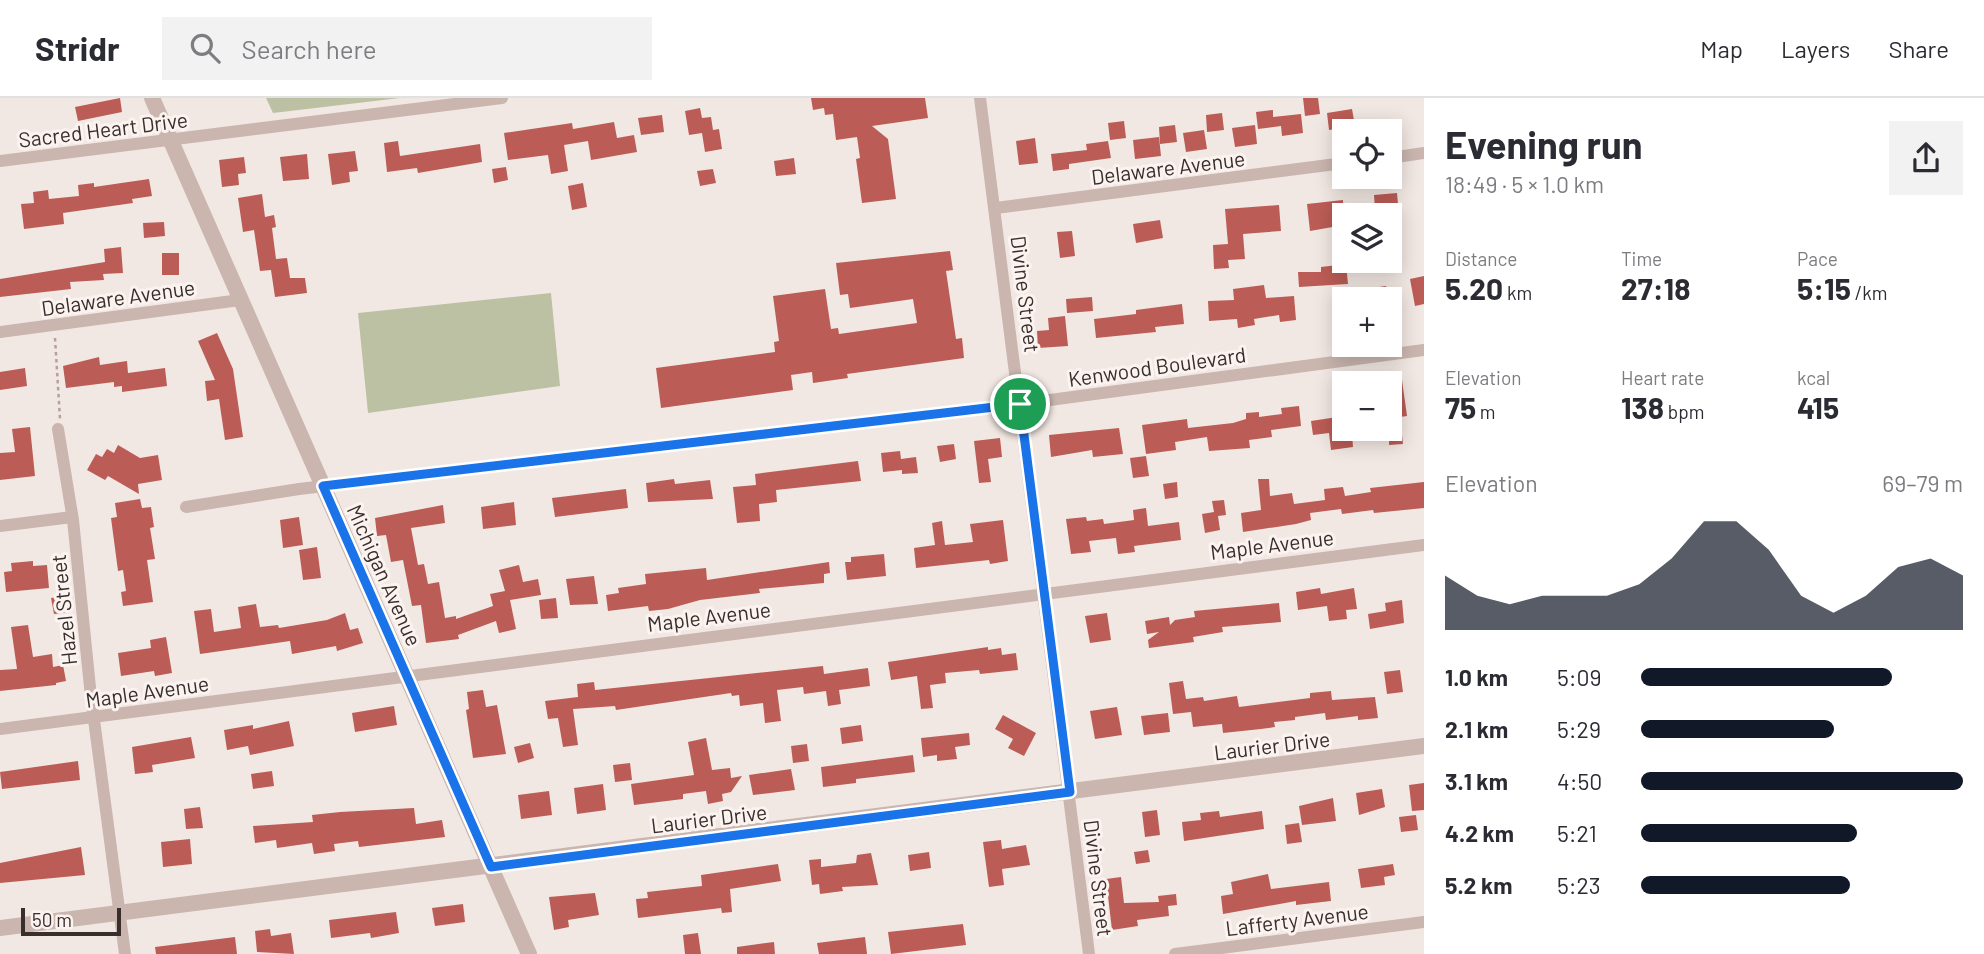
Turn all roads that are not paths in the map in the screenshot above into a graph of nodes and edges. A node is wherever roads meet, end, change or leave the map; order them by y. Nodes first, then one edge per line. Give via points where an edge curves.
1 (152, 98) edge
2 (502, 98) edge
3 (980, 98) edge
4 (171, 140) junction
5 (1424, 153) edge
6 (1402, 156) edge
7 (0, 161) edge
8 (1332, 165) edge
9 (996, 208) junction
10 (240, 300) junction
11 (0, 332) edge
12 (1424, 351) edge
13 (1020, 404) junction
14 (58, 429) road end
15 (323, 486) junction
16 (186, 507) dead end
17 (72, 517) junction
18 (0, 526) edge
19 (1424, 545) edge
20 (1043, 592) junction
21 (405, 675) junction
22 (95, 718) junction
23 (0, 729) edge
24 (1424, 746) edge
25 (1070, 792) junction
26 (491, 867) junction
27 (120, 913) junction
28 (1424, 922) edge
29 (0, 928) edge
30 (125, 954) edge
31 (529, 954) edge
32 (1089, 954) edge
33 (1175, 954) edge

1 - 4 street, Michigan Avenue
2 - 4 street, Sacred Heart Drive
3 - 9 street, Divine Street
4 - 7 street, Sacred Heart Drive
4 - 10 street, Michigan Avenue
5 - 6 street
8 - 9 street, Delaware Avenue
9 - 13 street, Divine Street
10 - 11 street, Delaware Avenue
10 - 15 street, Michigan Avenue
12 - 13 street, Kenwood Boulevard
13 - 15 street, Kenwood Boulevard
13 - 20 street, Divine Street
14 - 17 street, Hazel Street
15 - 16 street, Kenwood Boulevard
15 - 21 street, Michigan Avenue
17 - 18 street
17 - 22 street, Hazel Street
19 - 20 street, Maple Avenue
20 - 21 street, Maple Avenue
20 - 25 street, Divine Street
21 - 22 street, Maple Avenue
21 - 26 street, Michigan Avenue
22 - 23 street, Maple Avenue
22 - 27 street, Hazel Street
24 - 25 street, Laurier Drive
25 - 26 street, Laurier Drive
25 - 32 street, Divine Street
26 - 27 street, Laurier Drive
26 - 31 street, Michigan Avenue
27 - 29 street, Laurier Drive
27 - 30 street, Hazel Street
28 - 33 street, Lafferty Avenue

